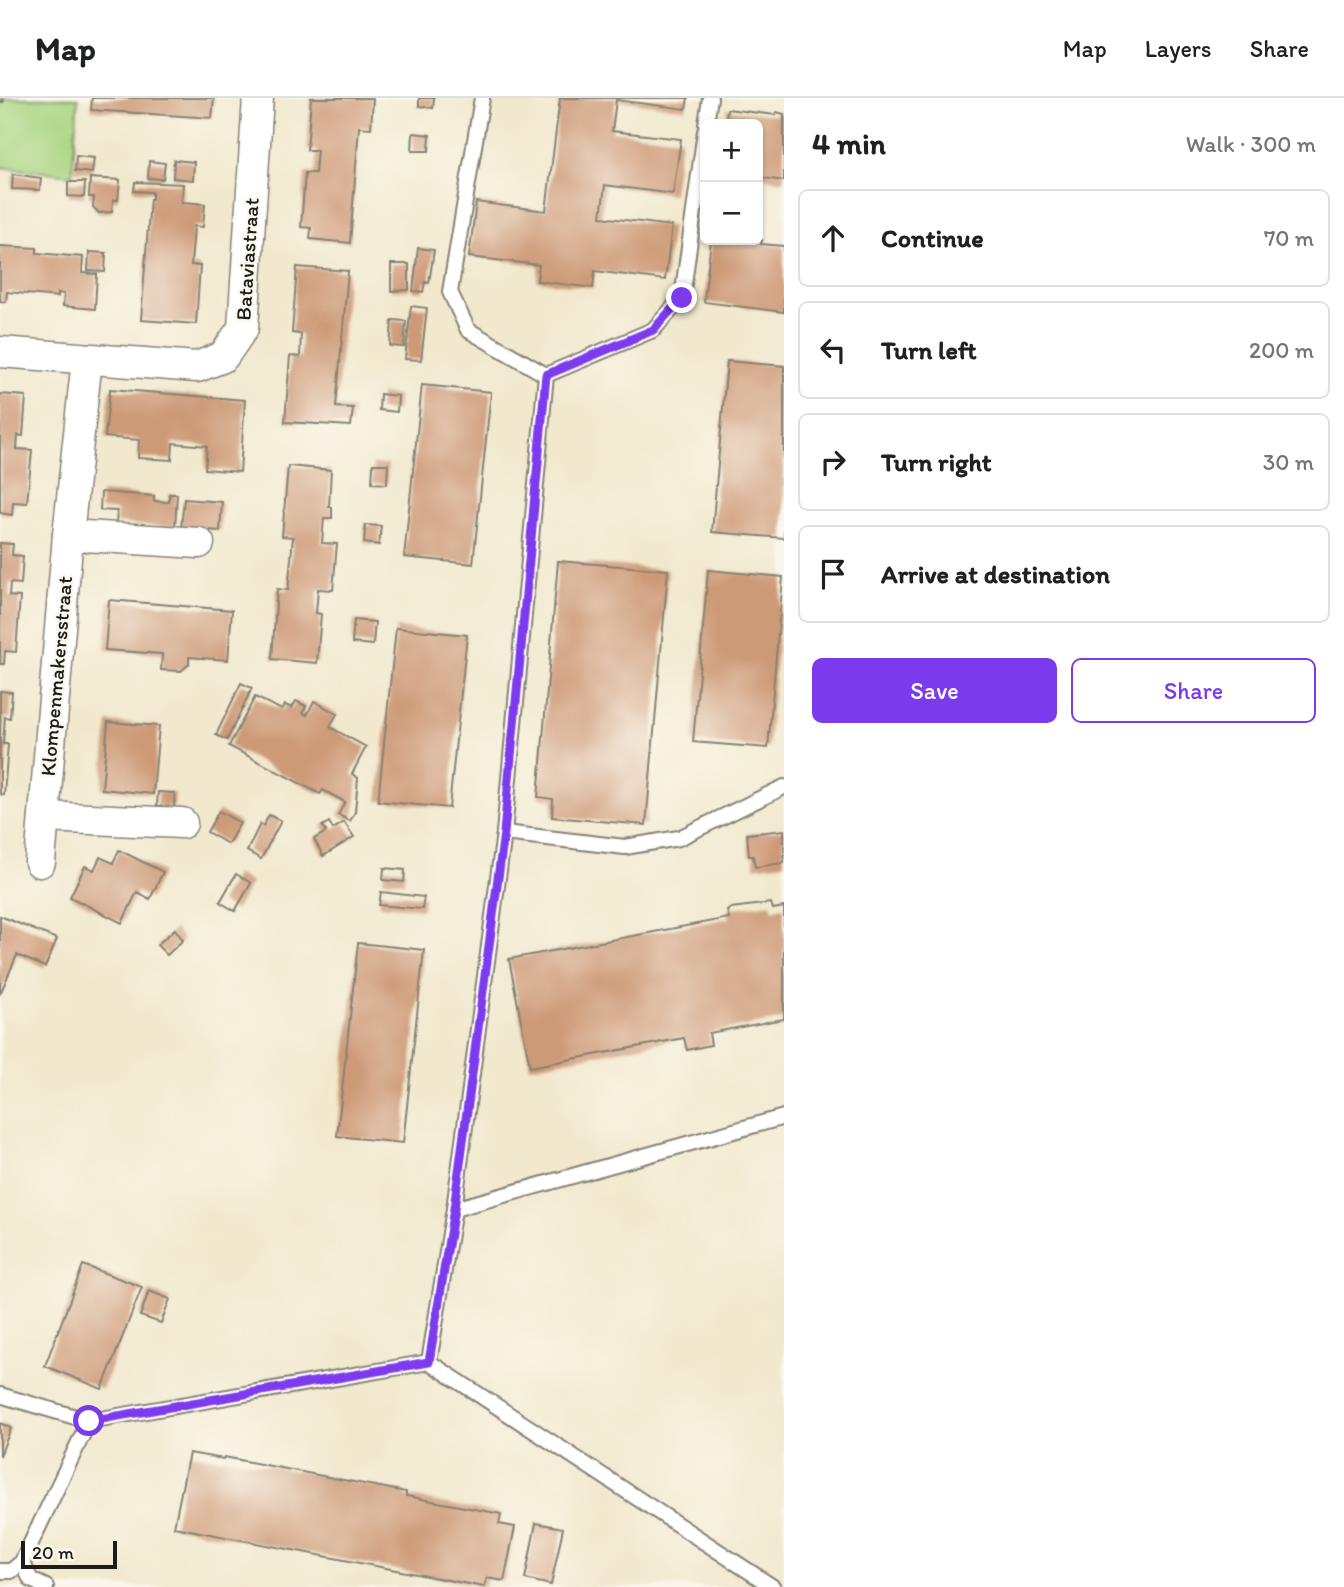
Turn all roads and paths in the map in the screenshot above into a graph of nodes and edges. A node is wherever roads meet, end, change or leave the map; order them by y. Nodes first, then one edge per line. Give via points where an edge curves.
1 (9, 98) edge
2 (258, 98) edge
3 (482, 98) edge
4 (710, 98) edge
5 (0, 102) edge
6 (707, 119) edge
7 (700, 167) edge
8 (0, 352) edge
9 (87, 359) junction
10 (546, 375) junction
11 (68, 535) junction
12 (199, 543) dead end
13 (784, 787) edge
14 (44, 817) junction
15 (183, 823) dead end
16 (504, 833) junction
17 (40, 862) dead end
18 (784, 1117) edge
19 (454, 1209) junction
20 (429, 1362) junction
21 (0, 1395) edge
22 (89, 1421) junction
23 (22, 1562) junction
24 (0, 1571) edge
25 (46, 1587) edge
26 (773, 1587) edge

1 - 5 path
2 - 9 street, Bataviastraat via 243,328 223,357 197,367
3 - 10 lane via 450,292 468,330
4 - 6 lane
7 - 10 lane via 682,298 653,330
8 - 9 street, Bataviastraat
9 - 11 street, Klompenmakersstraat
10 - 16 lane
11 - 12 street
11 - 14 street, Klompenmakersstraat
13 - 16 lane via 679,838 625,847
14 - 15 street
14 - 17 street, Klompenmakersstraat
16 - 19 lane
18 - 19 lane
19 - 20 lane
20 - 22 lane
20 - 26 lane
21 - 22 lane
22 - 23 lane
23 - 24 lane via 10,1571
23 - 25 lane via 31,1580

